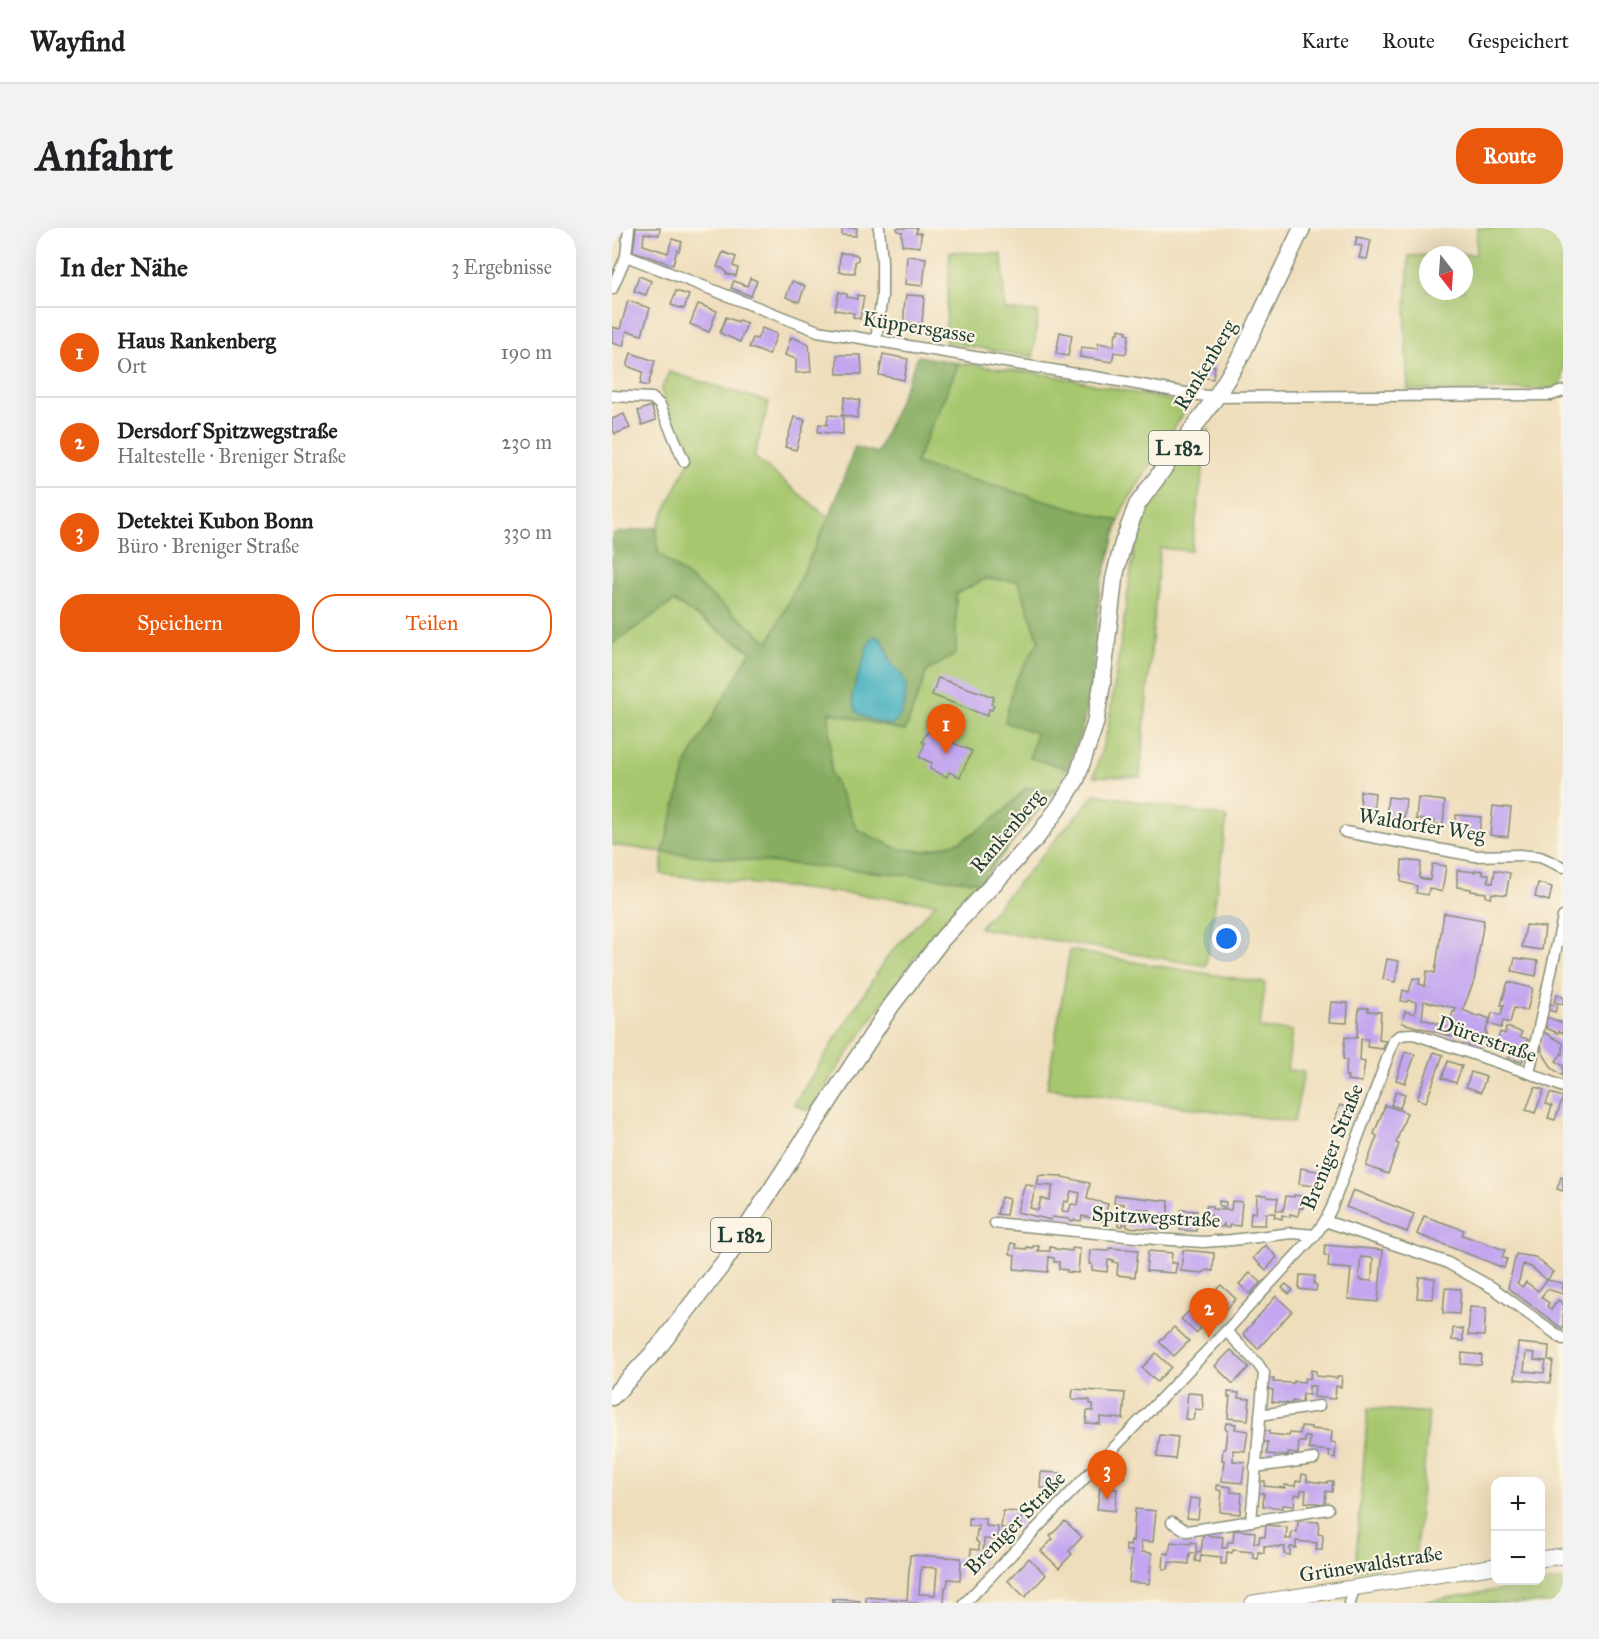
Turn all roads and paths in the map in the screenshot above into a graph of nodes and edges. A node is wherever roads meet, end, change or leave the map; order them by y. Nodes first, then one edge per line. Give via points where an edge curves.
1 (630, 228) edge
2 (879, 228) edge
3 (1302, 228) edge
4 (626, 256) junction
5 (612, 288) edge
6 (876, 340) junction
7 (1563, 391) edge
8 (612, 396) edge
9 (1216, 396) junction
10 (684, 461) dead end
11 (1345, 832) dead end
12 (1563, 867) edge
13 (1563, 917) edge
14 (1398, 1036) joint
15 (1529, 1073) junction
16 (1563, 1087) edge
17 (1325, 1221) junction
18 (995, 1223) dead end
19 (1315, 1234) junction
20 (1226, 1331) junction
21 (1563, 1339) edge
22 (612, 1397) edge
23 (1319, 1406) dead end
24 (1260, 1415) junction
25 (1314, 1459) dead end
26 (1255, 1467) junction
27 (1328, 1509) dead end
28 (1251, 1521) junction
29 (1172, 1522) dead end
30 (1563, 1556) edge
31 (1545, 1558) edge
32 (1491, 1567) edge
33 (1354, 1588) junction
34 (966, 1603) edge
35 (1253, 1603) edge
36 (1350, 1603) edge

1 - 4 street
2 - 6 street via 882,296
3 - 9 main road, Rankenberg / L 182 via 1242,354
4 - 5 street
4 - 6 street, Küppersgasse via 818,331
6 - 9 street, Küppersgasse
7 - 9 street, Küppersgasse via 1551,395
8 - 10 street via 652,398 660,405
9 - 22 main road, Rankenberg / L 182 via 1137,505 1123,543 1114,579 1095,724 1076,780 1037,837 943,938 891,1006 725,1260 658,1348
11 - 12 street, Waldorfer Weg via 1475,856 1540,857
13 - 15 street
14 - 15 street, Dürerstraße via 1414,1034
14 - 17 street, Breniger Straße
15 - 16 street, Dürerstraße
17 - 19 street, Breniger Straße
17 - 21 street via 1446,1262 1493,1288
18 - 19 street, Spitzwegstraße via 1203,1242
19 - 20 street, Breniger Straße
20 - 24 street via 1264,1373
20 - 34 street, Breniger Straße
23 - 24 street
24 - 26 street
25 - 26 street
26 - 28 street
27 - 28 street
28 - 29 street via 1187,1531
30 - 31 main road
32 - 33 main road, Grünewaldstraße
33 - 35 main road, Grünewaldstraße
33 - 36 street

